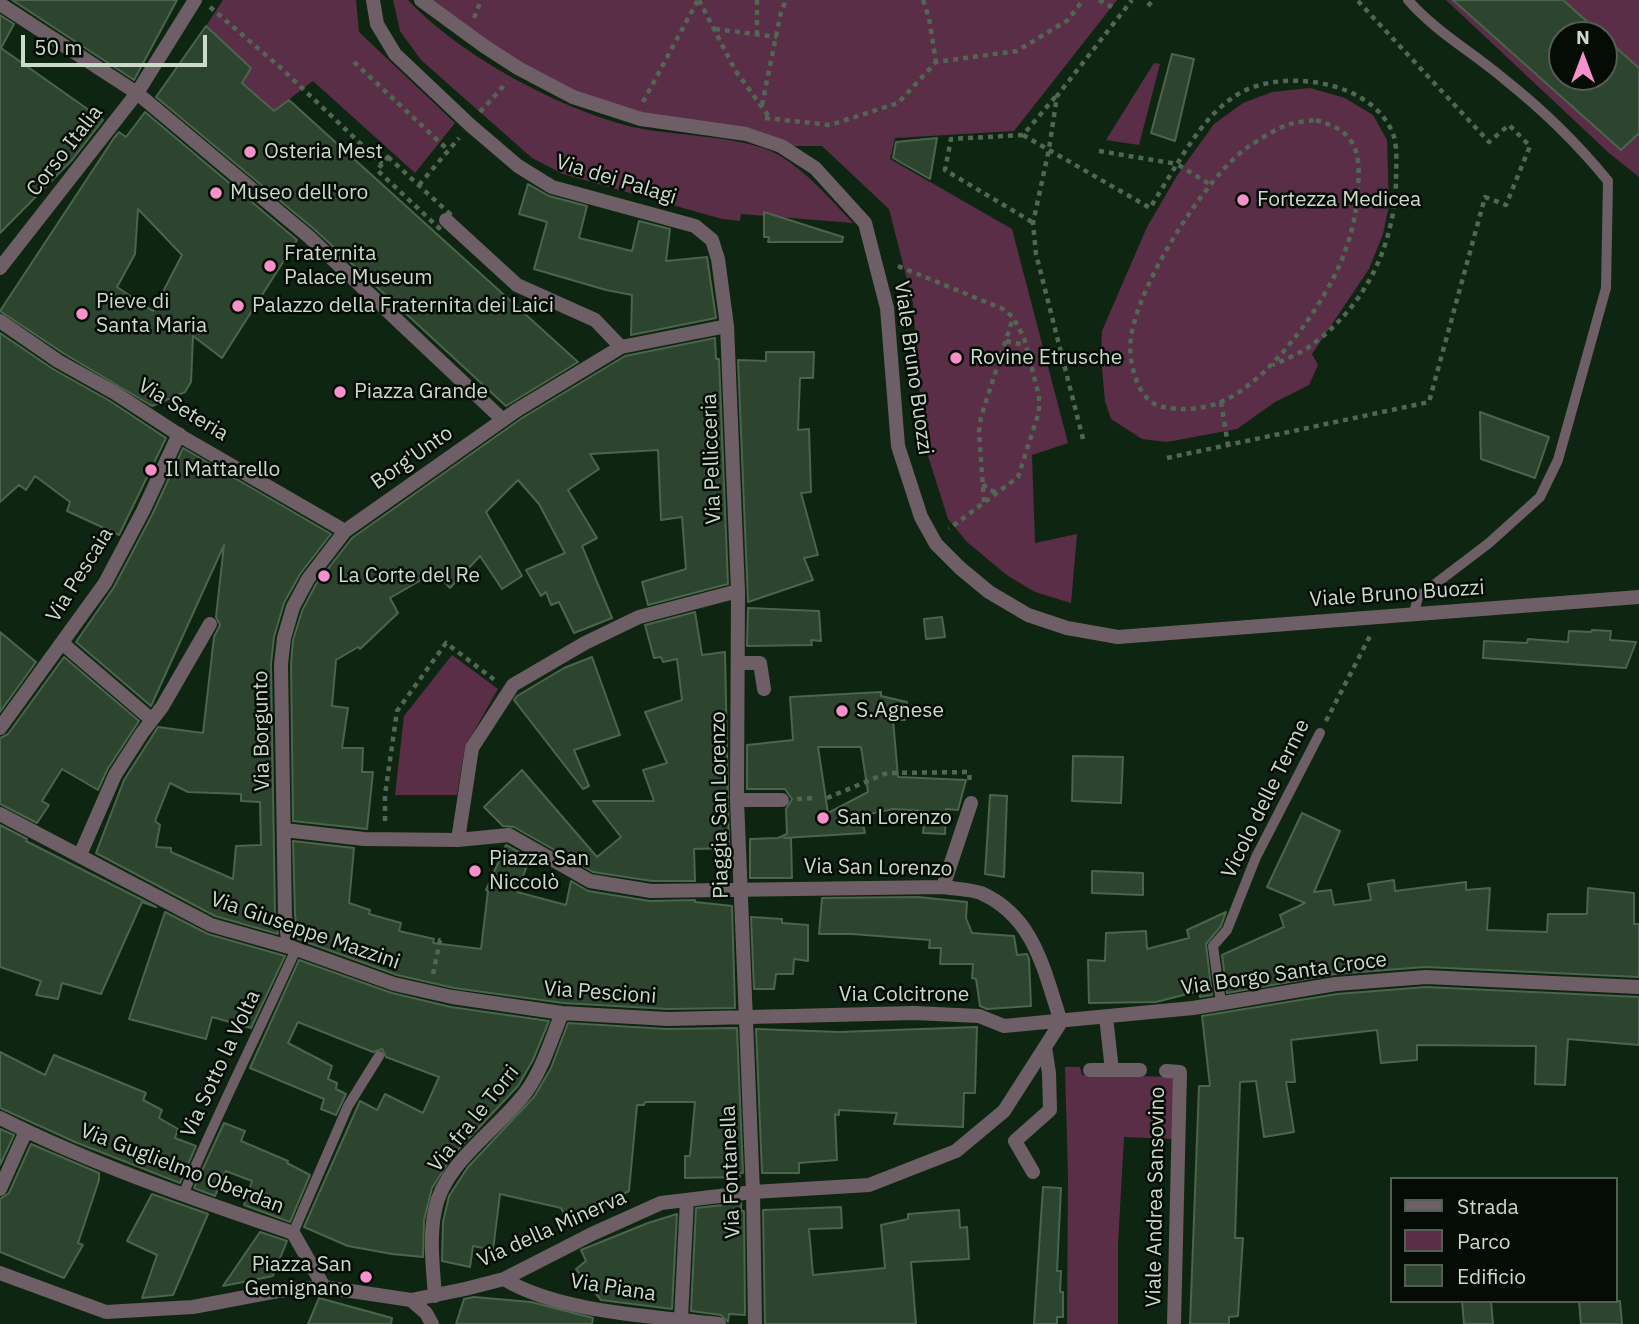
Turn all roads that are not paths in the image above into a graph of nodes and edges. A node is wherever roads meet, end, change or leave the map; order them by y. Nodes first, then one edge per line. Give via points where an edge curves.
1 (195, 0) edge
2 (373, 0) edge
3 (421, 0) edge
4 (1408, 0) edge
5 (0, 4) edge
6 (137, 93) junction
7 (446, 220) dead end
8 (0, 268) edge
9 (0, 321) edge
10 (727, 326) junction
11 (621, 347) junction
12 (503, 419) junction
13 (179, 434) junction
14 (345, 531) junction
15 (738, 591) junction
16 (1639, 597) edge
17 (1414, 613) junction
18 (210, 624) dead end
19 (62, 643) junction
20 (739, 663) junction
21 (764, 689) dead end
22 (152, 719) junction
23 (0, 728) edge
24 (1320, 733) road end
25 (737, 800) junction
26 (782, 800) dead end
27 (971, 803) road end
28 (0, 814) edge
29 (284, 830) junction
30 (457, 840) junction
31 (80, 855) junction
32 (943, 887) junction
33 (742, 888) junction
34 (293, 948) junction
35 (1639, 987) edge
36 (452, 997) joint
37 (1221, 1003) junction
38 (562, 1013) junction
39 (1106, 1017) junction
40 (746, 1018) junction
41 (1061, 1022) junction
42 (1045, 1047) junction
43 (379, 1056) dead end
44 (1090, 1070) dead end
45 (1112, 1070) junction
46 (1140, 1070) dead end
47 (1173, 1071) dead end
48 (0, 1118) edge
49 (26, 1131) junction
50 (1032, 1172) dead end
51 (0, 1189) edge
52 (753, 1192) junction
53 (183, 1195) junction
54 (687, 1200) junction
55 (293, 1233) junction
56 (0, 1273) edge
57 (504, 1279) junction
58 (324, 1287) junction
59 (435, 1296) junction
60 (411, 1300) junction
61 (681, 1319) junction
62 (432, 1324) edge
63 (719, 1324) edge
64 (755, 1324) edge
65 (1174, 1324) edge

1 - 6 street, Corso Italia
2 - 10 street, Via dei Palagi via 377,24 396,54 467,128 518,166 552,187 695,226 712,240
3 - 17 street, Viale Bruno Buozzi via 518,68 573,97 641,119 746,134 781,146 815,168 865,223 887,308 898,446 921,517 936,544 989,592 1028,615 1118,637
4 - 17 lane via 1569,137 1608,181 1605,288 1558,460 1540,497 1418,597
5 - 6 street
6 - 8 street, Corso Italia
6 - 12 street via 308,236
7 - 11 street via 517,285 595,320
9 - 13 street, Via Seteria
10 - 11 street
10 - 15 street, Via Pellicceria
11 - 12 street, Borg'Unto
12 - 14 street, Borg'Unto
13 - 14 street, Via Seteria
13 - 19 street, Via Pescaia via 105,583
14 - 29 street, Via Borgunto via 308,579 284,638
15 - 20 street, Piaggia San Lorenzo
15 - 30 street via 639,617 513,685 472,748
16 - 17 street, Viale Bruno Buozzi
18 - 22 street
19 - 22 street
19 - 23 street, Via Pescaia
20 - 21 street via 760,663
20 - 25 street, Piaggia San Lorenzo
22 - 31 street via 115,775
24 - 37 lane, Vicolo delle Terme via 1256,857 1227,930 1213,946
25 - 26 street
25 - 33 street, Piaggia San Lorenzo
27 - 32 street
28 - 31 street, Via Giuseppe Mazzini
29 - 30 street, Via San Lorenzo via 364,839
29 - 34 street, Via Borgunto via 285,916
30 - 33 street, Via San Lorenzo via 509,835 590,881 651,891
31 - 34 street, Via Giuseppe Mazzini via 211,925
32 - 33 street, Via San Lorenzo
32 - 41 street, Via San Lorenzo via 979,892 1012,912 1037,947
33 - 40 street, Piaggia San Lorenzo
34 - 36 street, Via Giuseppe Mazzini via 394,984
34 - 53 lane, Via Sotto la Volta
35 - 37 street, Via Borgo Santa Croce via 1426,977 1336,984
36 - 38 street, Via Pescioni
37 - 39 street, Via Borgo Santa Croce
38 - 40 street, Via Pescioni
38 - 59 street, Via fra le Torri via 538,1074 525,1094 449,1175 435,1208
39 - 41 street, Via Borgo Santa Croce
39 - 45 street
40 - 41 street, Via Colcitrone via 914,1013 979,1016 1004,1026
40 - 52 street, Via Fontanella
41 - 42 street, Via della Minerva
42 - 50 street via 1050,1110 1015,1141
42 - 52 street, Via della Minerva via 1004,1111 956,1151 869,1185
43 - 55 lane via 348,1106
44 - 45 street
45 - 46 street
47 - 65 street, Viale Andrea Sansovino
48 - 49 street, Via Guglielmo Oberdan
49 - 51 street
49 - 53 street, Via Guglielmo Oberdan
52 - 54 street, Via della Minerva
52 - 64 street, Via Fontanella
53 - 55 street, Via Guglielmo Oberdan
54 - 57 street, Via della Minerva via 661,1203
54 - 61 street
55 - 58 street, Via Guglielmo Oberdan
56 - 58 street, Via della Minerva via 106,1312 193,1307 278,1290
57 - 59 street, Via della Minerva
57 - 61 street, Via Piana via 545,1297 598,1309
58 - 60 street, Via della Minerva
59 - 60 street, Via della Minerva
60 - 62 street
61 - 63 street, Via Piana

